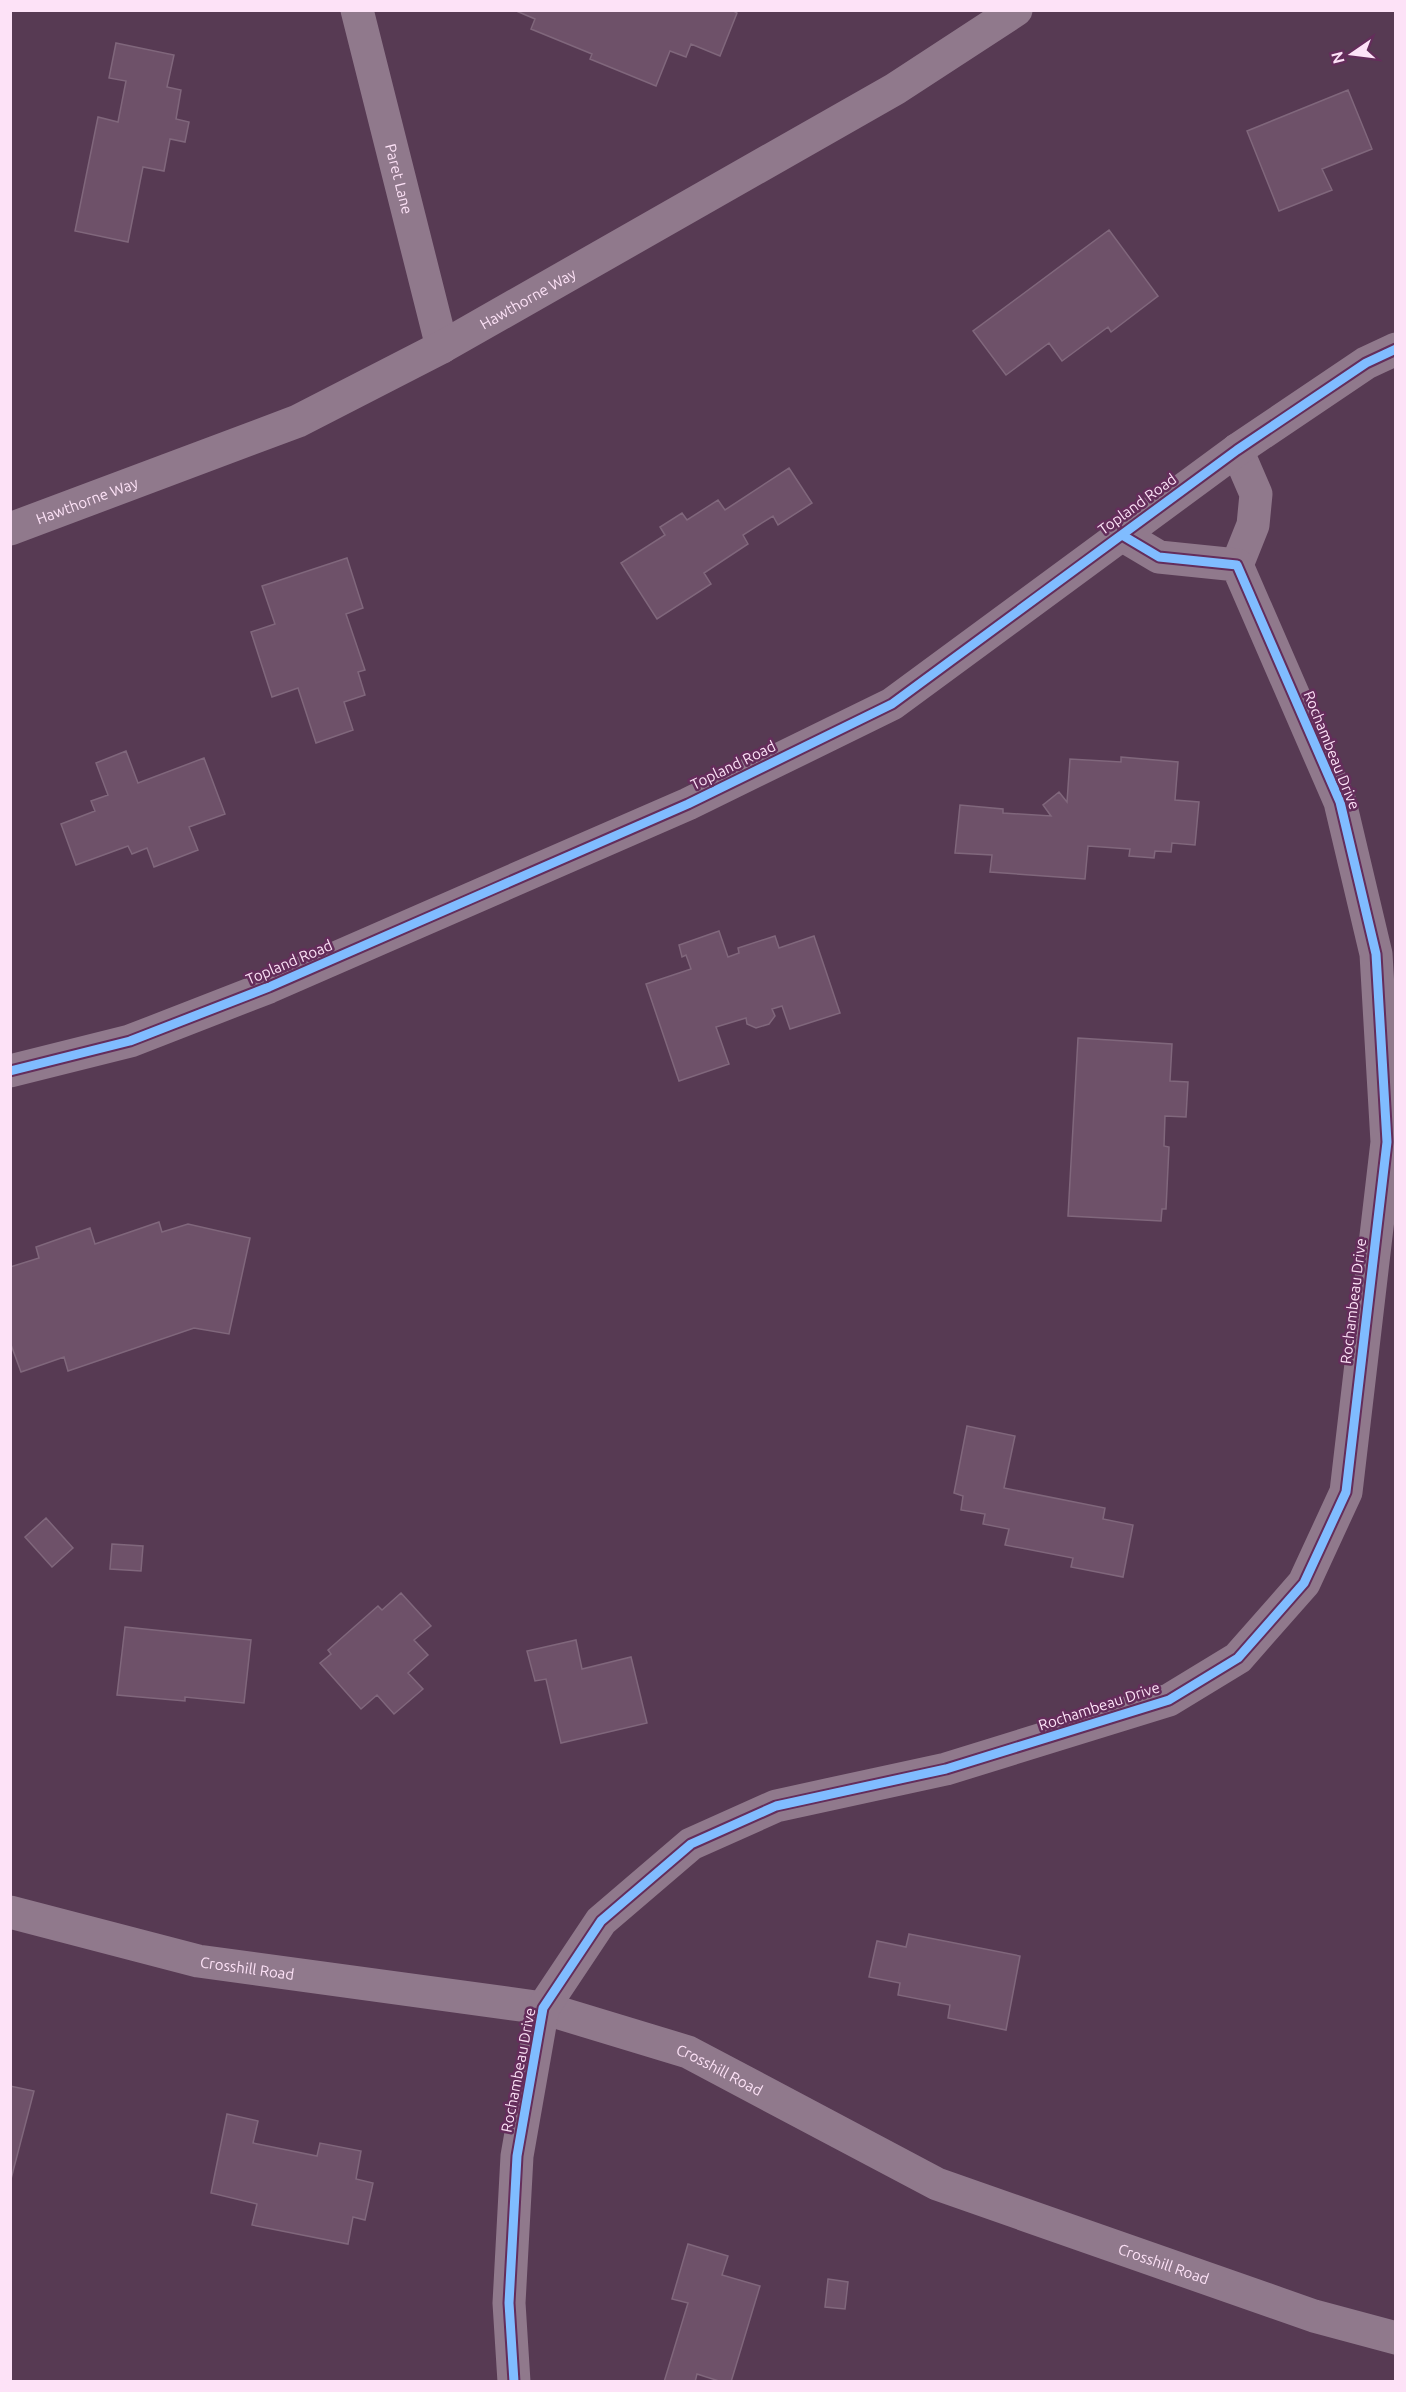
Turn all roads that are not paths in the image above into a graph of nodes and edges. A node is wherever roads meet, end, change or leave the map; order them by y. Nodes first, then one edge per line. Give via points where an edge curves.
1 (357, 10) edge
2 (1016, 10) edge
3 (442, 347) junction
4 (1395, 349) edge
5 (1237, 450) junction
6 (10, 529) edge
7 (1122, 535) junction
8 (1237, 565) junction
9 (10, 1071) edge
10 (10, 1912) edge
11 (543, 2008) junction
12 (1395, 2338) edge
13 (514, 2382) edge

1 - 3 street, Paret Lane
2 - 3 street, Hawthorne Way via 895,89
3 - 6 street, Hawthorne Way via 298,421
4 - 5 street, Topland Road via 1366,363
5 - 7 street, Topland Road
5 - 8 street via 1256,494 1253,525
7 - 8 street via 1159,557
7 - 9 street, Topland Road via 892,704 688,804 259,992 130,1041
8 - 11 street, Rochambeau Drive via 1340,802 1376,954 1387,1142 1382,1190 1346,1492 1304,1583 1238,1658 1169,1700 946,1769 776,1806 691,1844 601,1921
10 - 11 street, Crosshill Road via 198,1961
11 - 12 street, Crosshill Road via 688,2052 938,2184 1314,2316
11 - 13 street, Rochambeau Drive via 517,2156 509,2303

